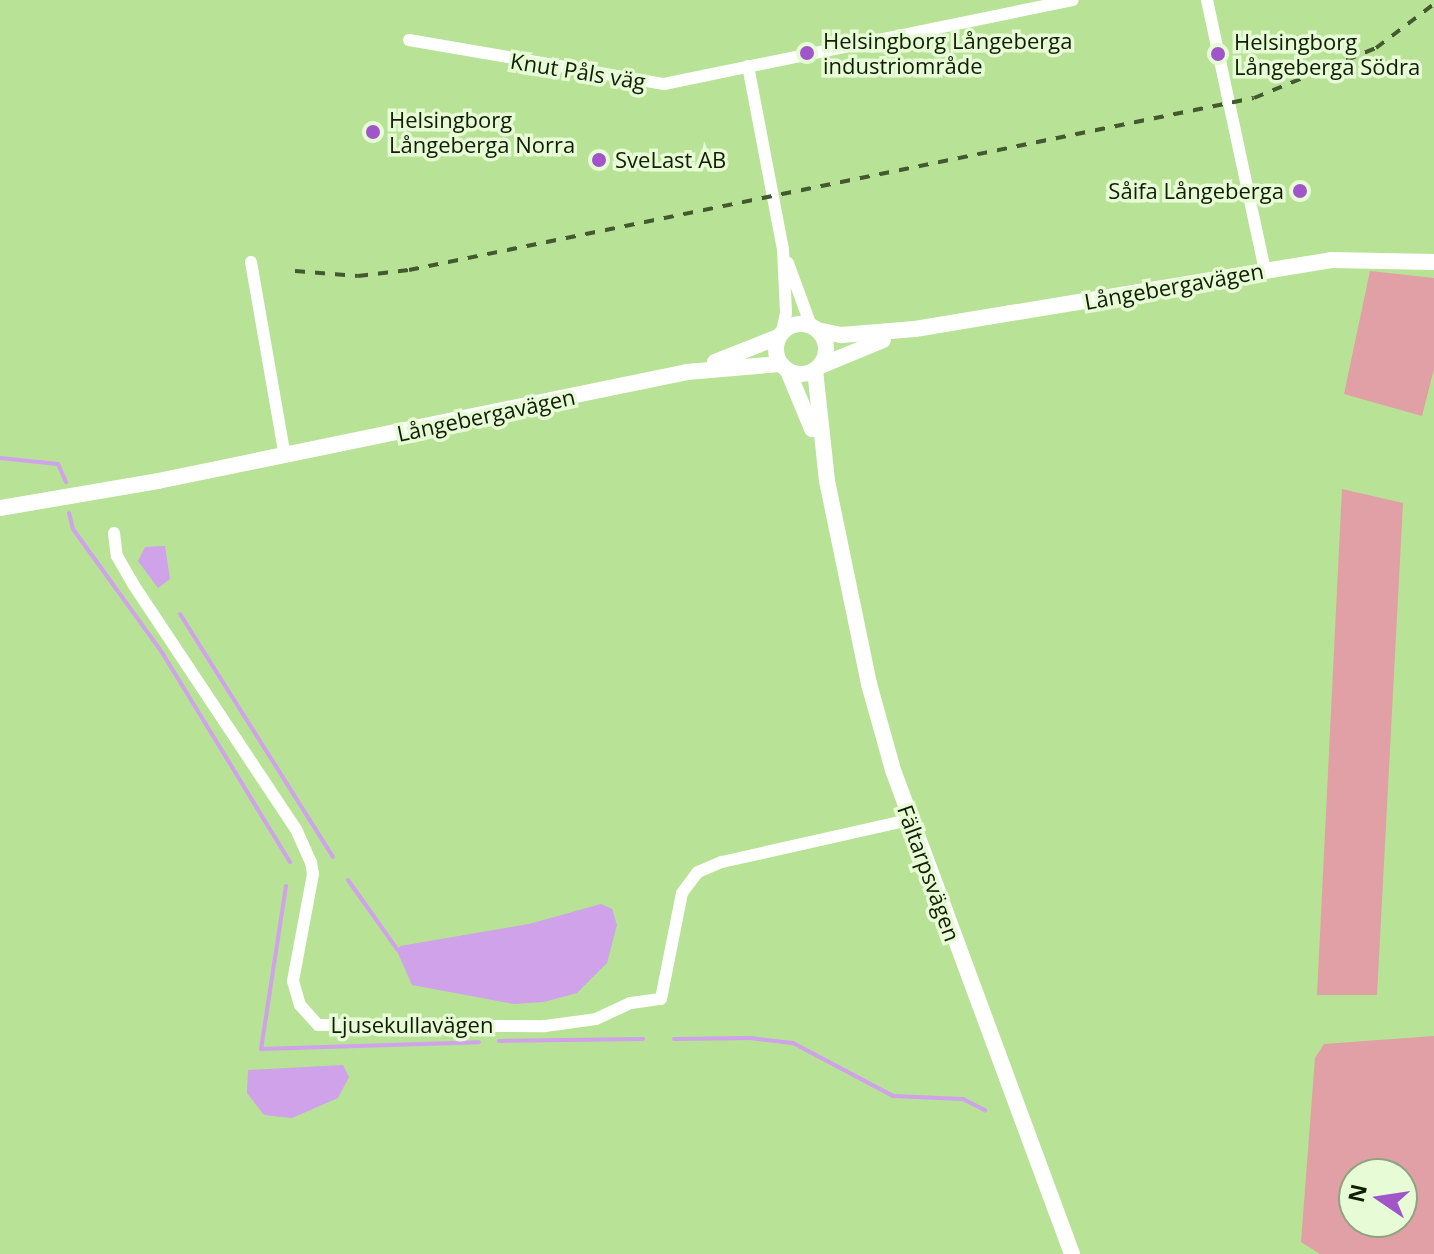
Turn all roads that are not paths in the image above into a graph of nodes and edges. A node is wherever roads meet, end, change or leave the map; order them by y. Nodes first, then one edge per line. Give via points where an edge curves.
1 (1072, 0) edge
2 (1207, 0) edge
3 (409, 40) dead end
4 (748, 66) junction
5 (783, 249) junction
6 (251, 262) dead end
7 (1434, 262) edge
8 (1265, 271) junction
9 (814, 328) junction
10 (915, 329) junction
11 (780, 334) junction
12 (784, 368) junction
13 (817, 368) junction
14 (687, 372) junction
15 (285, 456) junction
16 (827, 481) junction
17 (0, 508) edge
18 (114, 533) dead end
19 (909, 820) junction
20 (1072, 1254) edge

1 - 4 street, Knut Påls väg
2 - 8 street
3 - 4 street, Knut Påls väg via 647,83
4 - 5 street
5 - 9 street
5 - 11 street via 786,313
6 - 15 street
7 - 8 street, Långebergavägen via 1361,258
8 - 10 street, Långebergavägen
9 - 10 street, Långebergavägen via 841,335
9 - 11 street via 793,325
9 - 13 street via 826,347
10 - 13 street, Långebergavägen
11 - 12 street
11 - 14 street, Långebergavägen
12 - 13 street
12 - 14 street, Långebergavägen
12 - 16 street, Fältarpsvägen via 805,406
13 - 16 street, Fältarpsvägen
14 - 15 street, Långebergavägen
15 - 17 street, Långebergavägen
16 - 19 street, Fältarpsvägen via 869,684
18 - 19 street, Ljusekullavägen via 117,556 133,584 296,829 311,862 293,981 300,1005 318,1025 545,1026 596,1019 631,1003 661,999 680,900 698,872
19 - 20 street, Fältarpsvägen

